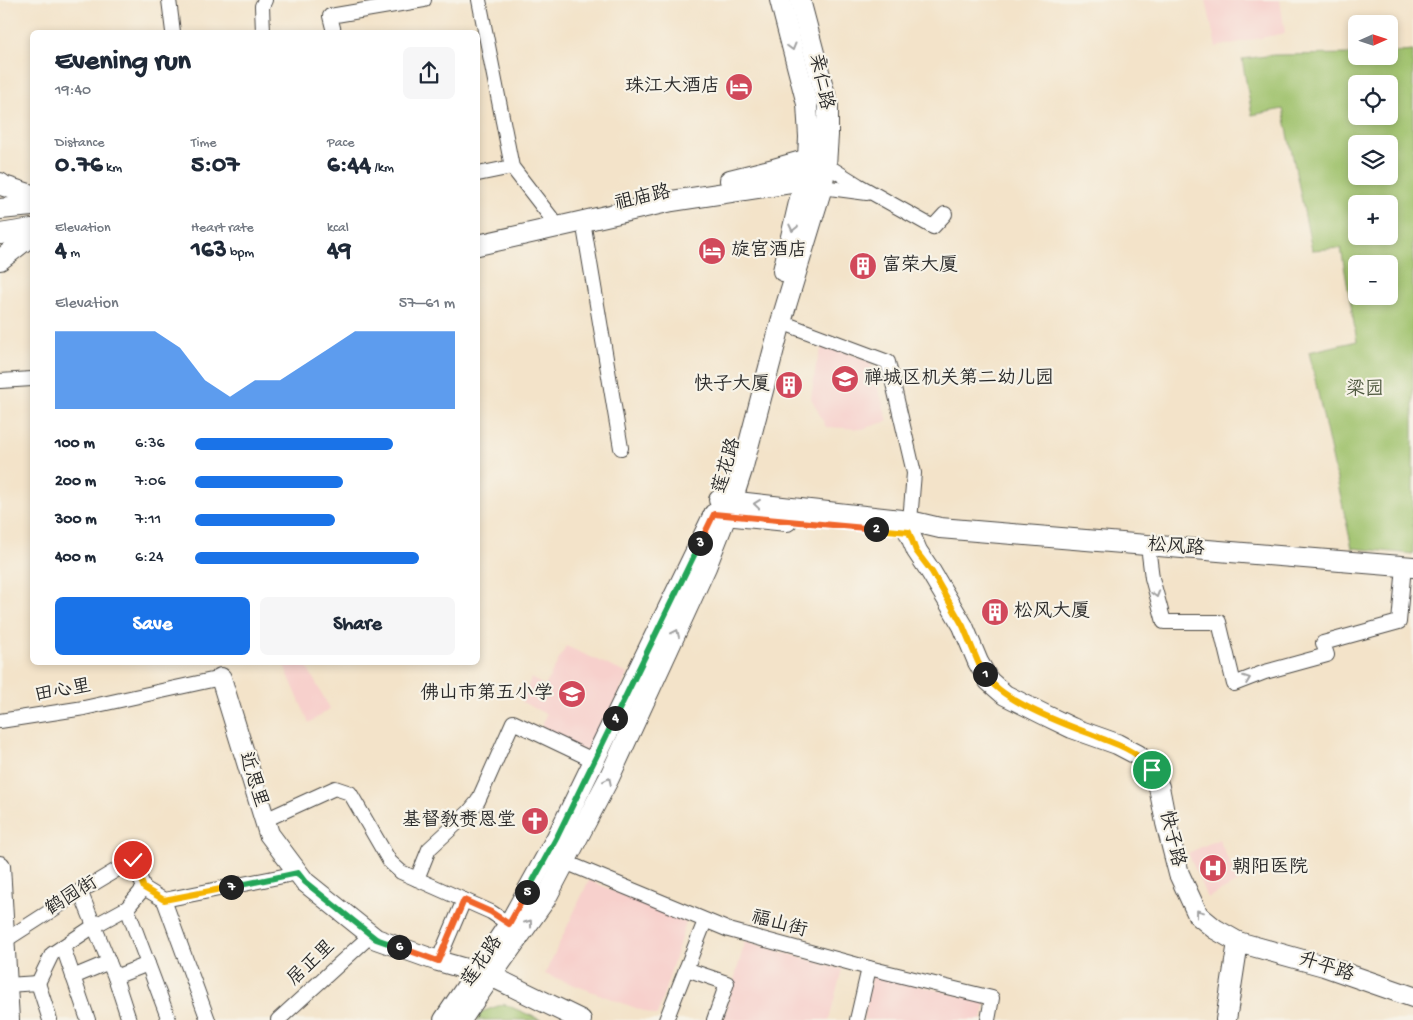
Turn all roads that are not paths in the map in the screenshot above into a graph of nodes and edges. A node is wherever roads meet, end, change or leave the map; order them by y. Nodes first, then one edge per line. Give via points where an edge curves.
1 (169, 0) edge
2 (265, 0) edge
3 (424, 0) edge
4 (479, 0) edge
5 (780, 0) edge
6 (800, 0) edge
7 (356, 6) edge
8 (173, 30) edge
9 (263, 30) edge
10 (334, 30) edge
11 (817, 162) junction
12 (512, 167) junction
13 (480, 174) edge
14 (0, 183) edge
15 (813, 184) junction
16 (873, 193) junction
17 (30, 194) edge
18 (30, 206) edge
19 (0, 209) edge
20 (945, 214) dead end
21 (552, 220) junction
22 (583, 221) junction
23 (30, 229) edge
24 (0, 234) edge
25 (30, 237) edge
26 (480, 237) edge
27 (480, 245) edge
28 (0, 260) edge
29 (781, 322) junction
30 (30, 379) edge
31 (0, 381) edge
32 (621, 448) dead end
33 (723, 507) junction
34 (910, 526) junction
35 (1148, 546) junction
36 (1409, 566) edge
37 (221, 678) joint
38 (0, 722) edge
39 (595, 761) junction
40 (265, 820) junction
41 (566, 862) junction
42 (0, 866) edge
43 (298, 873) junction
44 (417, 879) junction
45 (144, 888) junction
46 (80, 891) junction
47 (164, 900) junction
48 (464, 900) junction
49 (126, 908) junction
50 (705, 921) junction
51 (509, 924) junction
52 (94, 926) junction
53 (371, 935) junction
54 (4, 941) junction
55 (1238, 942) junction
56 (63, 947) junction
57 (438, 961) junction
58 (109, 962) junction
59 (148, 964) junction
60 (869, 968) junction
61 (686, 969) junction
62 (484, 974) junction
63 (115, 977) junction
64 (73, 978) junction
65 (38, 983) junction
66 (7, 985) junction
67 (1412, 995) edge
68 (8, 1020) edge
69 (50, 1020) edge
70 (88, 1020) edge
71 (129, 1020) edge
72 (169, 1020) edge
73 (208, 1020) edge
74 (278, 1020) edge
75 (444, 1020) edge
76 (461, 1020) edge
77 (581, 1020) edge
78 (666, 1020) edge
79 (714, 1020) edge
80 (857, 1020) edge
81 (988, 1020) edge
82 (1226, 1020) edge

1 - 8 street
2 - 9 street via 262,6
3 - 7 street
4 - 12 street
5 -> 11 main road, 亲仁路 via 808,104 809,137
6 - 11 main road, 亲仁路 via 828,106 828,135
7 - 10 street via 330,16
11 - 15 main road
11 - 16 street
11 - 21 main road, 祖庙路
12 - 13 street
12 - 21 street
14 - 17 main road
15 - 16 street
15 - 22 main road, 祖庙路 via 672,201
15 - 29 main road, 莲花路
15 -> 33 main road, 莲花路 via 787,255
16 - 20 street via 933,227
18 - 19 main road
21 - 26 main road, 祖庙路
22 - 27 main road, 祖庙路
22 - 32 street
23 - 24 main road
25 - 28 main road
29 - 33 main road, 莲花路 via 742,470
29 - 34 street via 888,362 914,473
30 - 31 street
33 - 34 main road
33 - 39 main road, 莲花路
41 -> 33 main road, 莲花路 via 609,778 706,568
34 - 35 main road, 松风路
55 -> 34 main road, 快子路 via 1198,915 1179,874 1159,787 1152,770 1138,755 1045,715 1005,695 989,681 963,626 916,551
35 - 36 main road, 松风路
35 -> 36 street via 1152,578 1164,622 1219,622 1234,684 1327,655 1323,643 1399,622
37 - 38 street, 田心里 via 84,708
37 - 40 main road, 近思里
39 - 44 street via 513,722 478,801 428,849
39 - 51 main road, 莲花路
40 - 43 main road, 近思里 via 269,834
40 - 44 street via 335,788 350,793 390,862 401,872
41 - 50 street, 福山街
62 -> 41 main road, 莲花路 via 545,900
42 - 54 main road
43 - 47 street
43 - 53 main road
44 - 48 street
45 - 46 street, 鹤园街 via 133,860
45 - 47 street
45 - 49 street
46 - 52 street
46 - 54 street, 鹤园街
47 - 73 street
48 - 51 street
48 - 57 street
49 - 52 street
49 - 59 street
50 - 60 street, 福山街
50 - 61 street
51 - 62 main road, 莲花路
52 - 56 street
52 - 58 street
53 - 57 main road
53 - 74 street, 居正里
54 - 66 main road
55 - 67 main road, 升平路
55 - 82 main road
56 - 64 street
56 - 65 street via 52,954
57 - 62 main road
58 - 63 street
58 - 64 street
59 - 63 street
59 - 72 street
60 - 80 street
60 - 81 street, 福山街 via 992,998
61 - 78 street
61 - 79 street via 727,983
62 - 75 main road, 莲花路
62 - 76 main road, 莲花路
62 - 77 main road
63 - 71 street
64 - 70 street
65 - 66 street
65 - 69 street
66 - 68 main road

